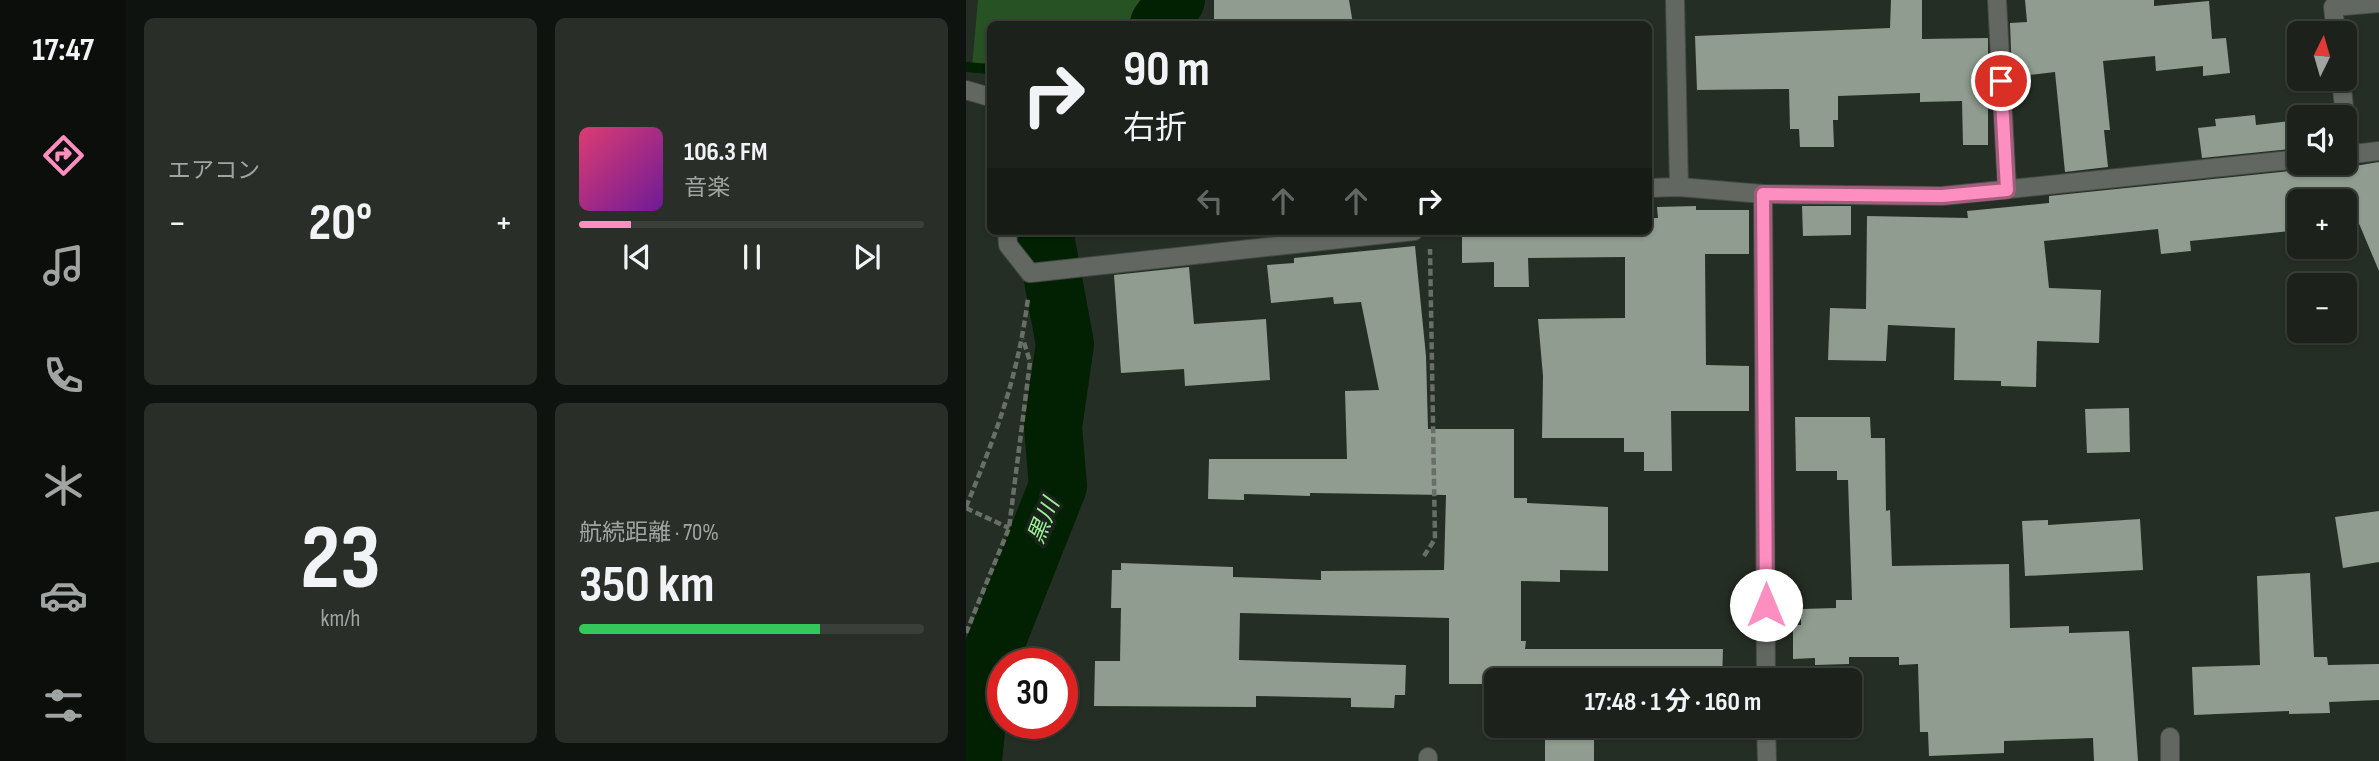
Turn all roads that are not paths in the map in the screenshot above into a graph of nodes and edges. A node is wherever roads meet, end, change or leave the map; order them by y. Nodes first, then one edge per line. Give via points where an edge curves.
1 (1675, 0) edge
2 (1997, 0) edge
3 (2379, 2) edge
4 (2335, 21) edge
5 (966, 90) edge
6 (987, 96) edge
7 (2379, 151) edge
8 (2357, 153) edge
9 (2287, 160) edge
10 (1679, 187) junction
11 (1652, 188) edge
12 (2007, 190) junction
13 (1763, 194) junction
14 (1007, 235) edge
15 (1419, 235) edge
16 (1766, 668) edge
17 (2170, 737) dead end
18 (1766, 738) edge
19 (1767, 761) edge
20 (2170, 761) edge

1 - 10 street
2 - 12 street
3 - 4 street via 2333,7
5 - 6 street
7 - 8 street
9 - 12 street
10 - 11 street
10 - 13 street
12 - 13 street via 1942,196
13 - 16 street
14 - 15 street via 1008,245 1030,273
17 - 20 street
18 - 19 street

